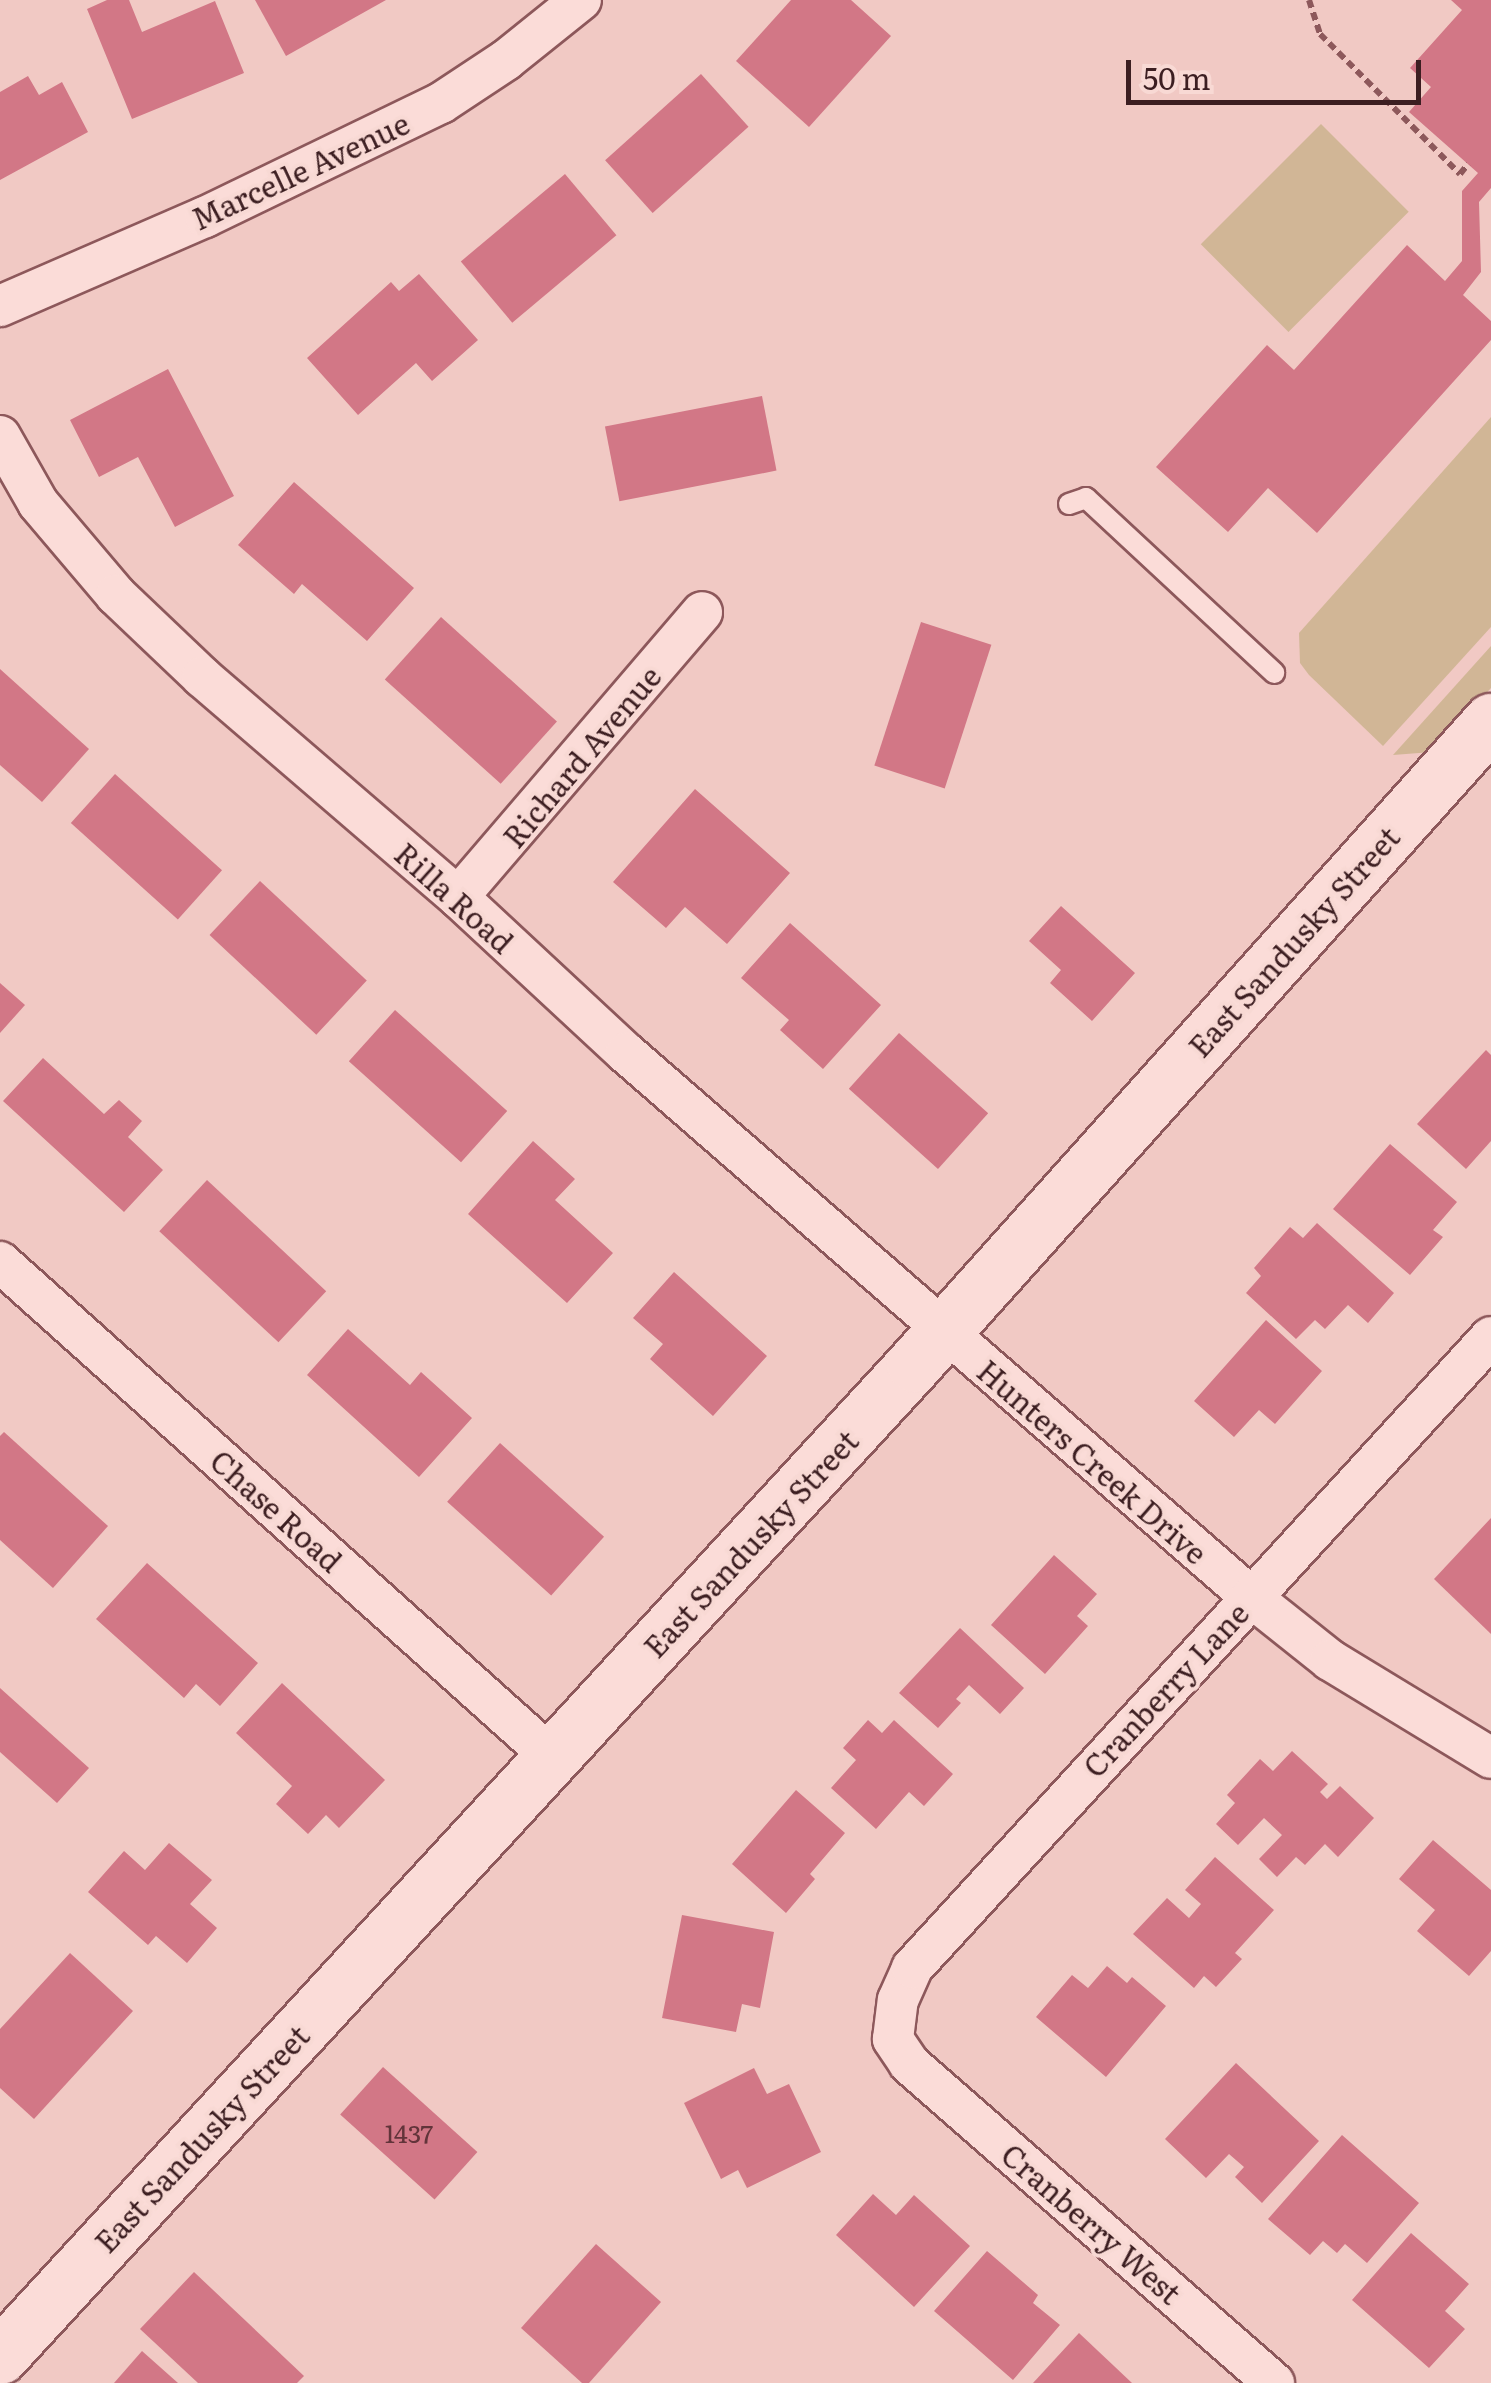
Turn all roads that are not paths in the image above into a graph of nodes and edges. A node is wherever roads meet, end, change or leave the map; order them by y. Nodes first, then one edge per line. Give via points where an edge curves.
1 (581, 0) edge
2 (0, 306) edge
3 (0, 436) edge
4 (1069, 504) dead end
5 (702, 612) dead end
6 (1274, 674) dead end
7 (1491, 721) edge
8 (458, 897) junction
9 (0, 1262) edge
10 (943, 1332) junction
11 (1491, 1337) edge
12 (1250, 1597) junction
13 (553, 1758) junction
14 (1491, 1758) edge
15 (909, 2063) joint
16 (0, 2356) edge
17 (1274, 2383) edge

1 - 2 street, Marcelle Avenue via 441,103
3 - 8 street, Rilla Road via 38,502 116,595
4 - 6 lane via 1086,498
5 - 8 street, Richard Avenue
7 - 10 main road, East Sandusky Street
8 - 10 street, Rilla Road
9 - 13 street, Chase Road
10 - 12 street, Hunters Creek Drive
10 - 13 main road, East Sandusky Street
11 - 12 street, Cranberry Lane
12 - 14 street, Hunters Creek Drive via 1330,1660
12 - 15 street, Cranberry Lane via 912,1968 898,2000 893,2038
13 - 16 main road, East Sandusky Street
15 - 17 street, Cranberry West

